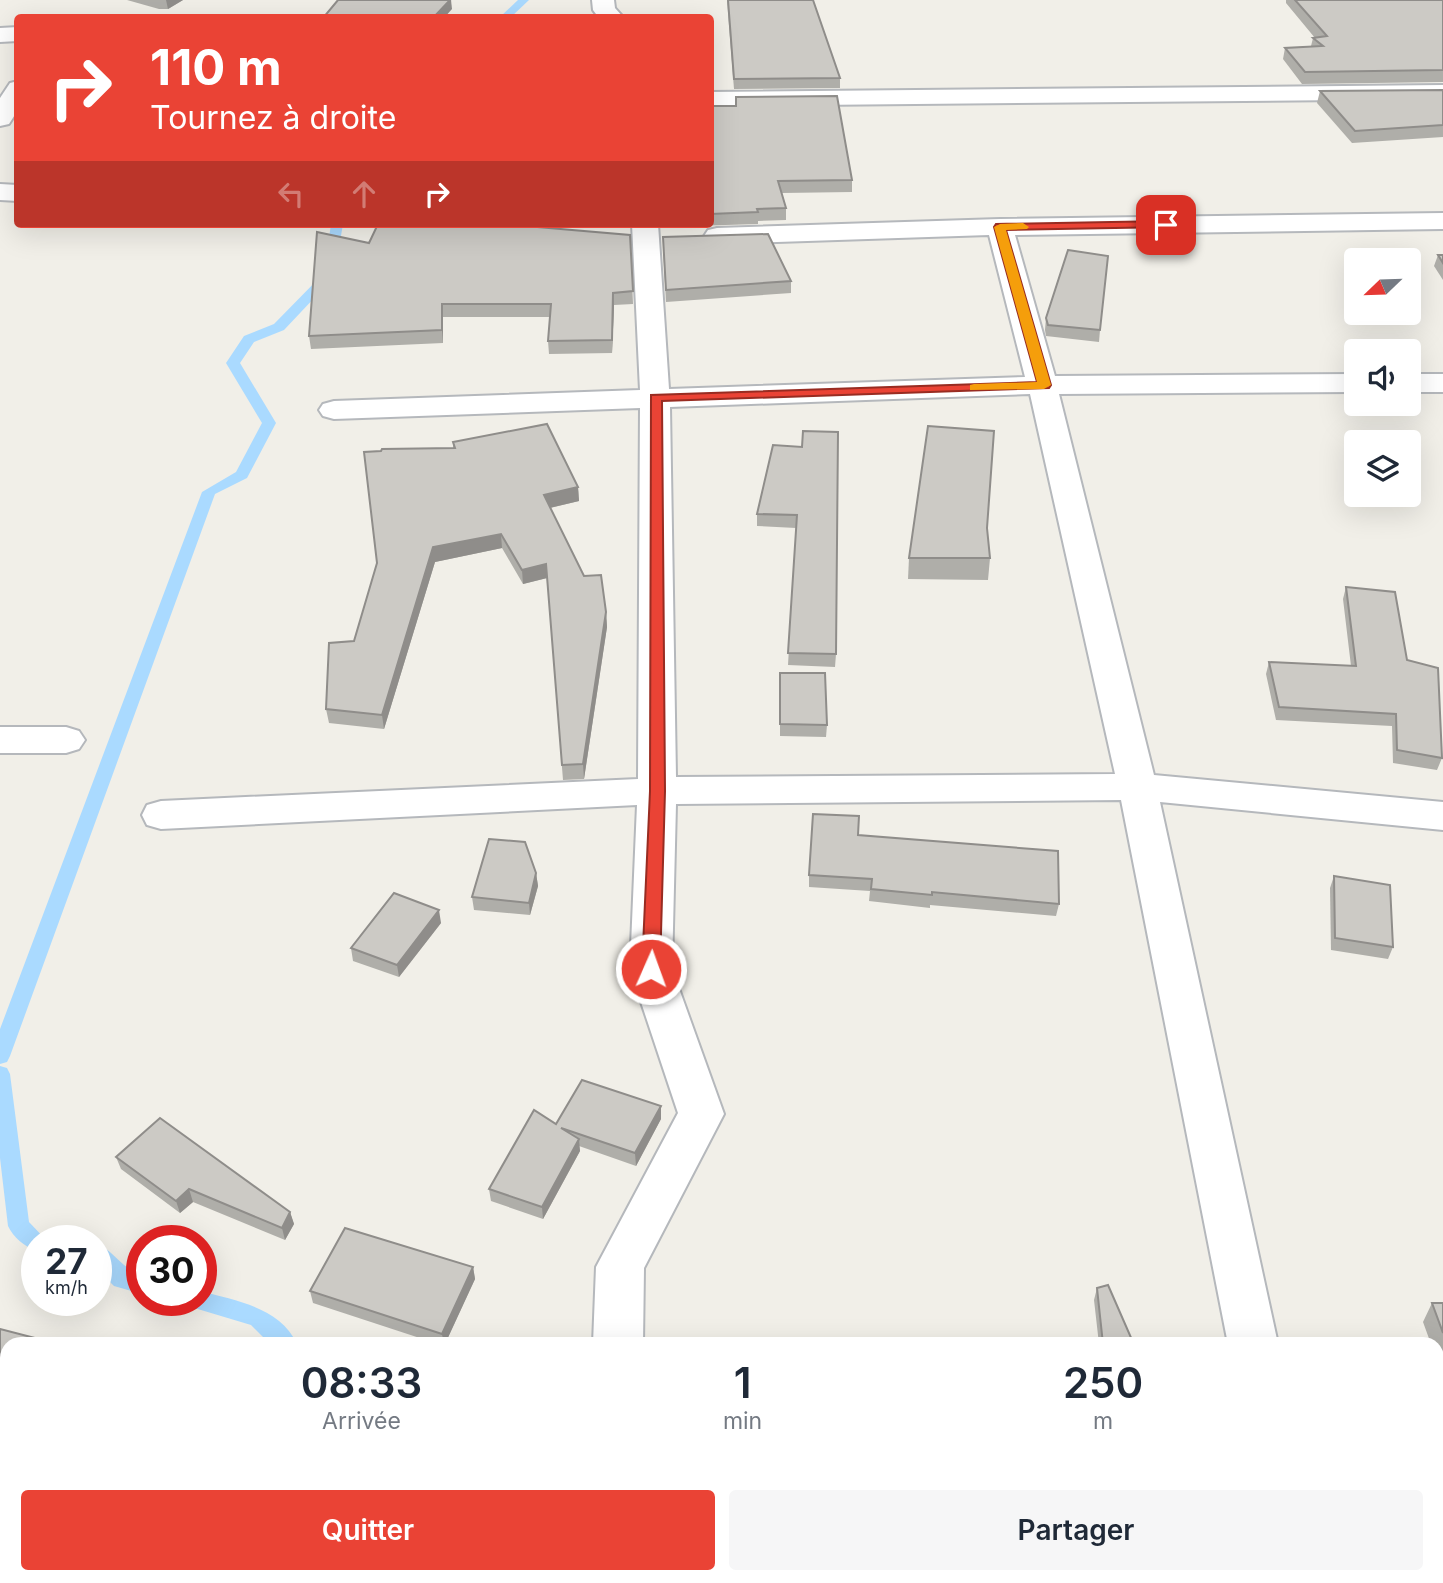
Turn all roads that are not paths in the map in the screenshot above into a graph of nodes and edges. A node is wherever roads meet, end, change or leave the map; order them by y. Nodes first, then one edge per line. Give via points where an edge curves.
1 (1443, 92) edge
2 (14, 95) edge
3 (714, 99) edge
4 (0, 119) edge
5 (1443, 221) edge
6 (1000, 227) junction
7 (653, 235) edge
8 (1344, 383) edge
9 (1044, 385) junction
10 (655, 398) junction
11 (334, 410) dead end
12 (0, 740) edge
13 (66, 740) dead end
14 (1138, 787) junction
15 (657, 791) junction
16 (161, 816) dead end
17 (1443, 816) edge
18 (618, 1337) edge
19 (1252, 1337) edge

1 - 3 street
2 - 4 street
5 - 6 street
6 - 7 street
6 - 9 street
7 - 10 street
8 - 9 street
9 - 10 street
9 - 14 street
10 - 11 street
10 - 15 street
12 - 13 street
14 - 15 street
14 - 17 street
14 - 19 street
15 - 16 street
15 - 18 street via 651,969 701,1114 620,1267

